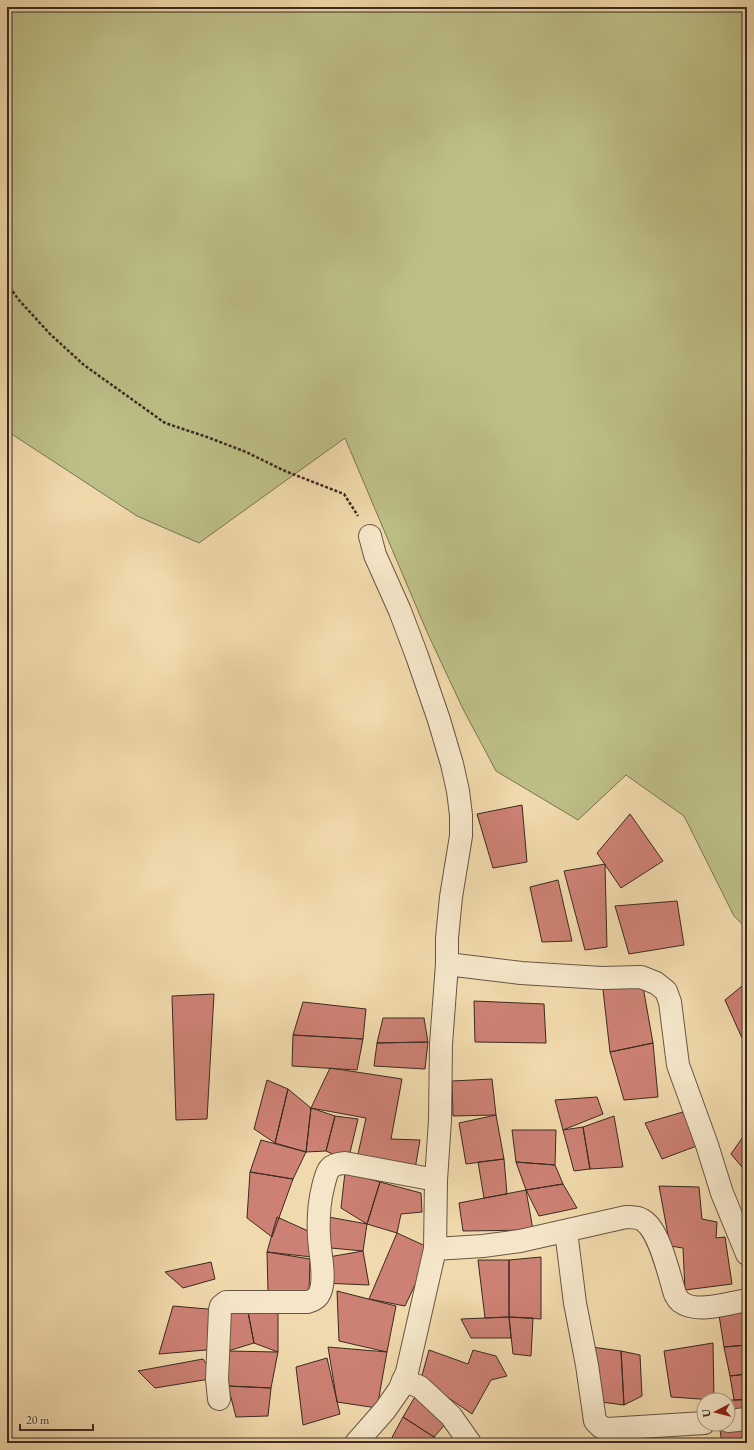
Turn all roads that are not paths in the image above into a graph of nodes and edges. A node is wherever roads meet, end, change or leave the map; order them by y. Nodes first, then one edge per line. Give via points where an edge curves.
1 (370, 536) road end
2 (447, 964) junction
3 (436, 1180) junction
4 (566, 1231) junction
5 (435, 1249) junction
6 (747, 1254) edge
7 (747, 1300) edge
8 (403, 1380) junction
9 (219, 1399) dead end
10 (747, 1420) edge
11 (736, 1421) edge
12 (696, 1424) edge
13 (356, 1443) edge
14 (470, 1443) edge

1 - 2 street via 375,555 417,656 439,720 458,791 461,836 451,897
2 - 3 street
2 - 6 street via 521,973 602,978 641,977 656,983 666,991 670,1002 678,1065 722,1193
3 - 5 street
3 - 9 street via 345,1163 337,1163 327,1170 319,1205 318,1235 322,1283 319,1295 307,1302 223,1304 220,1310 217,1379
4 - 5 street via 520,1241
4 - 7 street via 626,1217 644,1220 658,1240 675,1294 680,1302 688,1306 704,1307
4 - 12 street via 595,1421 607,1430
5 - 8 street
8 - 13 street via 385,1410
8 - 14 street via 420,1387 451,1416
10 - 11 street

